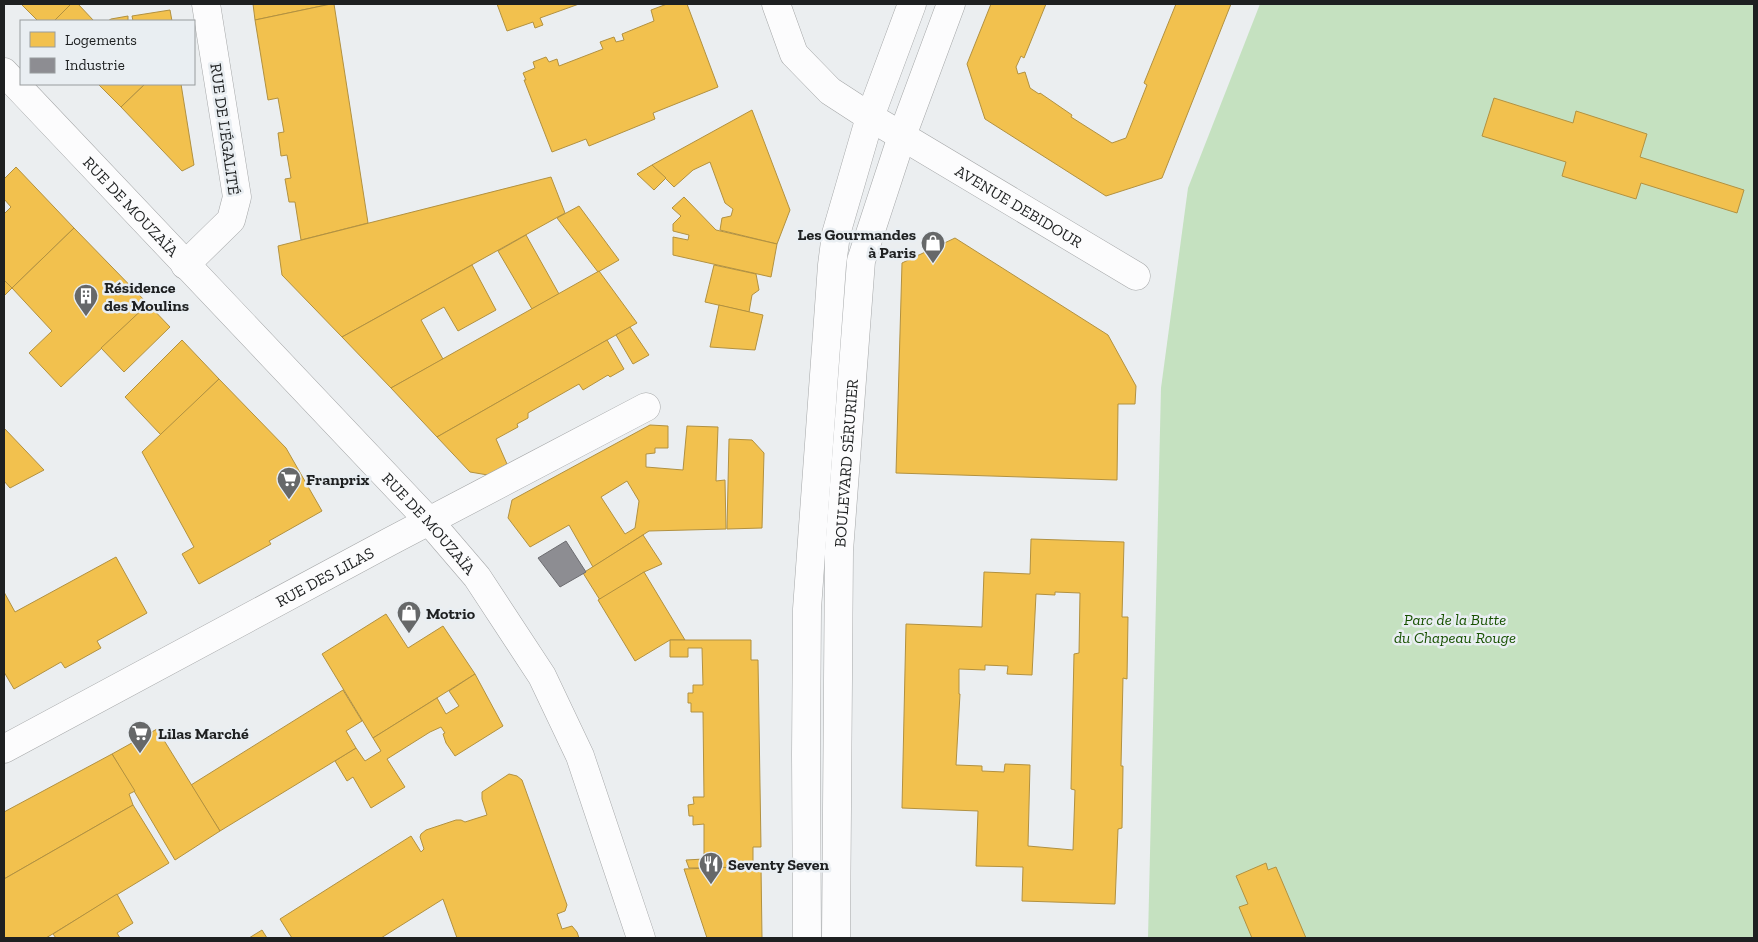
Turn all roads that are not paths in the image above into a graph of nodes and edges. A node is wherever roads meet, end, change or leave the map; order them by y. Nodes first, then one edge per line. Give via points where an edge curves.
1 (206, 4) edge
2 (776, 4) edge
3 (912, 4) edge
4 (951, 4) edge
5 (4, 72) edge
6 (870, 117) junction
7 (902, 136) junction
8 (186, 265) junction
9 (1136, 276) dead end
10 (646, 407) dead end
11 (429, 521) junction
12 (4, 749) edge
13 (642, 938) edge
14 (807, 938) edge
15 (836, 938) edge

1 - 8 street, RUE DE L'ÉGALITÉ via 237,197 231,220
2 - 6 street, AVENUE DEBIDOUR via 794,54 830,91
3 - 6 street, BOULEVARD SÉRURIER
4 - 7 street, BOULEVARD SÉRURIER
5 - 8 street, RUE DE MOUZAÏA
6 - 7 street, AVENUE DEBIDOUR
6 - 14 street, BOULEVARD SÉRURIER via 836,234 832,265 807,608
7 - 9 street, AVENUE DEBIDOUR
7 - 15 street, BOULEVARD SÉRURIER via 865,246 857,303 839,551
8 - 11 street, RUE DE MOUZAÏA
10 - 11 street, RUE DES LILAS
11 - 12 street, RUE DES LILAS
11 - 13 street, RUE DE MOUZAÏA via 477,577 542,676 580,756

